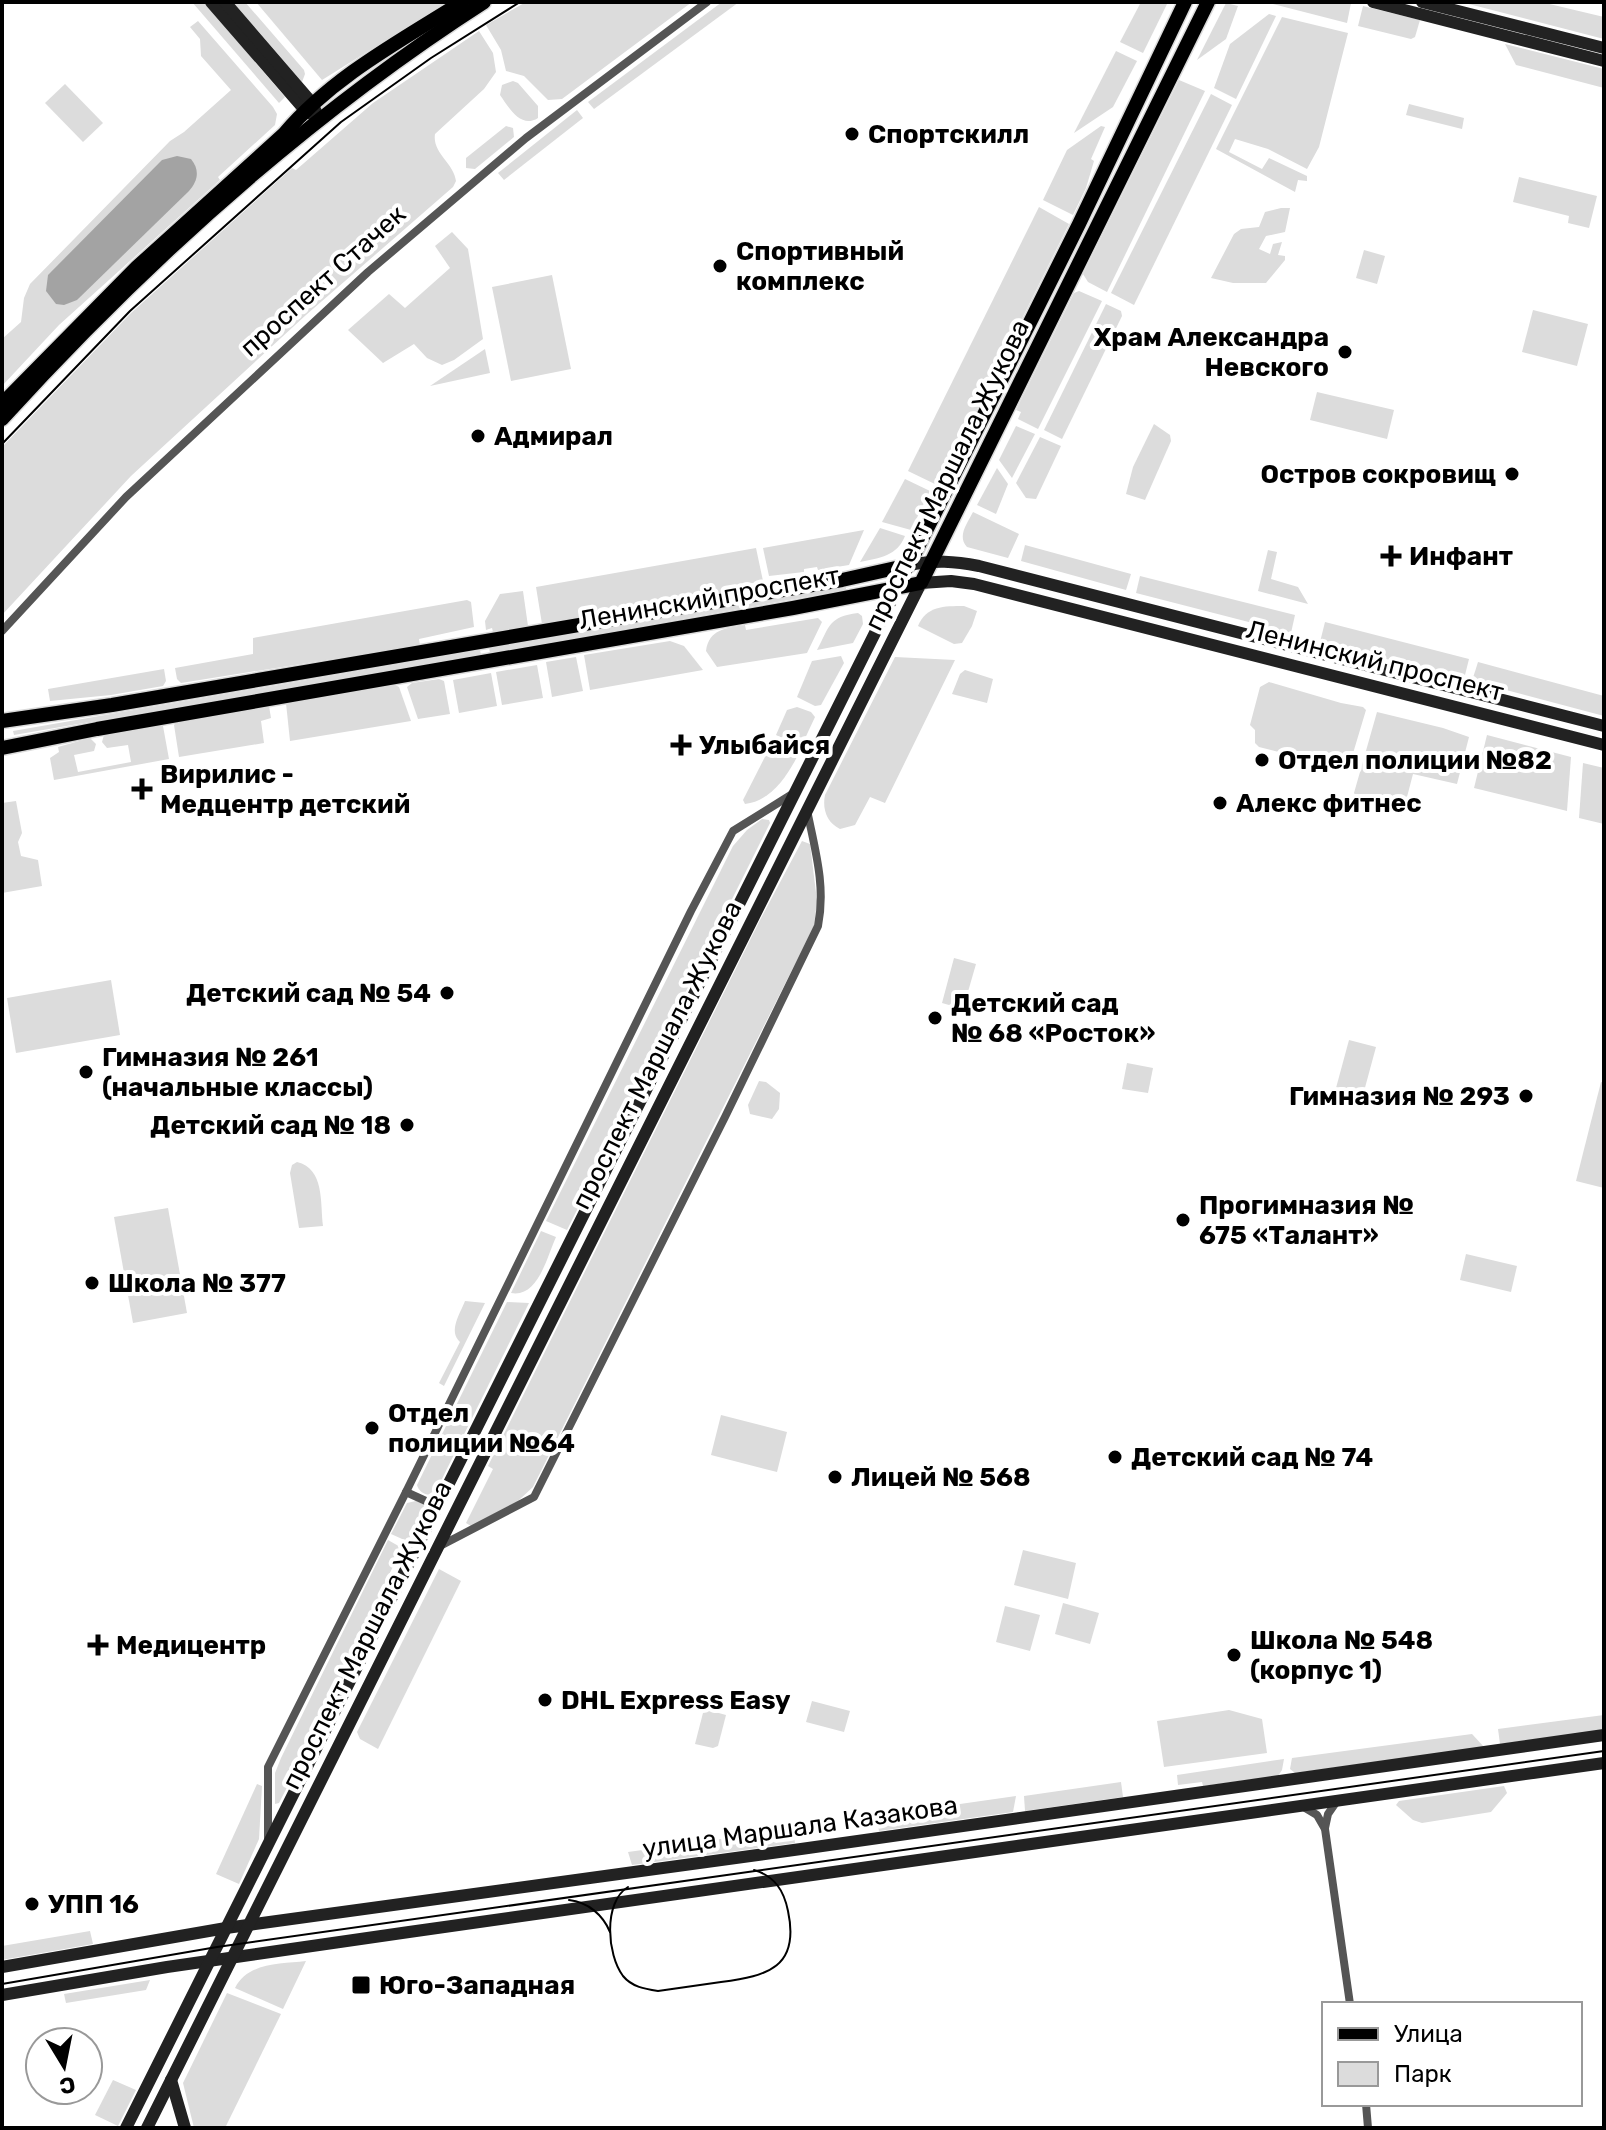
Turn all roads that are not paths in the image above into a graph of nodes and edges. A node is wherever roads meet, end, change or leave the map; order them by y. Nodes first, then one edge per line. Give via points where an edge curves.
1 (211, 2) edge
2 (225, 2) edge
3 (462, 2) edge
4 (484, 2) edge
5 (707, 2) edge
6 (1185, 2) edge
7 (1208, 2) edge
8 (1373, 2) edge
9 (1422, 2) edge
10 (1394, 4) edge
11 (1604, 48) edge
12 (1604, 61) edge
13 (308, 106) junction
14 (319, 119) junction
15 (2, 404) edge
16 (2, 419) edge
17 (933, 560) junction
18 (909, 565) junction
19 (921, 583) junction
20 (898, 588) junction
21 (2, 631) edge
22 (2, 721) edge
23 (1604, 726) edge
24 (1604, 745) edge
25 (2, 748) edge
26 (794, 793) junction
27 (807, 808) junction
28 (406, 1492) junction
29 (439, 1507) junction
30 (439, 1546) junction
31 (1604, 1735) edge
32 (1604, 1763) edge
33 (1338, 1801) junction
34 (1302, 1806) junction
35 (1325, 1829) junction
36 (268, 1846) junction
37 (249, 1925) junction
38 (226, 1928) junction
39 (232, 1957) junction
40 (211, 1961) junction
41 (2, 1967) edge
42 (2, 1995) edge
43 (1350, 2002) edge
44 (171, 2080) junction
45 (1366, 2106) edge
46 (126, 2128) edge
47 (147, 2128) edge
48 (185, 2128) edge
49 (1368, 2128) edge

1 - 13 main road
2 - 13 main road
3 - 13 main road
4 - 14 main road
5 - 21 street, проспект Стачек via 526,138 368,272 126,497
6 - 18 main road, проспект Маршала Жукова
7 - 17 main road, проспект Маршала Жукова
8 - 10 main road
9 - 11 main road
10 - 12 main road
13 - 14 main road
13 - 15 main road via 102,300
14 - 16 main road via 166,254
17 - 18 main road, Ленинский проспект
17 - 19 main road, проспект Маршала Жукова
17 - 23 main road, Ленинский проспект via 979,566
18 - 20 main road, проспект Маршала Жукова
18 - 22 main road, Ленинский проспект
19 - 20 main road, Ленинский проспект
19 - 24 main road, Ленинский проспект via 974,584
19 - 27 main road, проспект Маршала Жукова
20 - 25 main road, Ленинский проспект
20 - 26 main road, проспект Маршала Жукова
26 - 28 street via 743,824 726,841
26 - 29 main road, проспект Маршала Жукова
27 - 30 main road, проспект Маршала Жукова
27 - 30 street via 822,883 818,926 722,1125 534,1497
28 - 29 street
28 - 36 street via 268,1767
29 - 36 main road, проспект Маршала Жукова
30 - 37 main road, проспект Маршала Жукова
31 - 37 main road, улица Маршала Казакова
32 - 33 main road, улица Маршала Казакова
33 - 34 main road, улица Маршала Казакова
33 - 35 street
34 - 35 street via 1317,1815
34 - 39 main road, улица Маршала Казакова
35 - 43 street
36 - 38 main road, проспект Маршала Жукова
37 - 38 main road, улица Маршала Казакова
37 - 39 main road, проспект Маршала Жукова
38 - 40 main road, проспект Маршала Жукова
38 - 41 main road, улица Маршала Казакова
39 - 40 main road, улица Маршала Казакова
39 - 44 main road, проспект Маршала Жукова
40 - 42 main road, улица Маршала Казакова
40 - 46 main road, проспект Маршала Жукова
44 - 47 main road, проспект Маршала Жукова
44 - 48 main road
45 - 49 street

